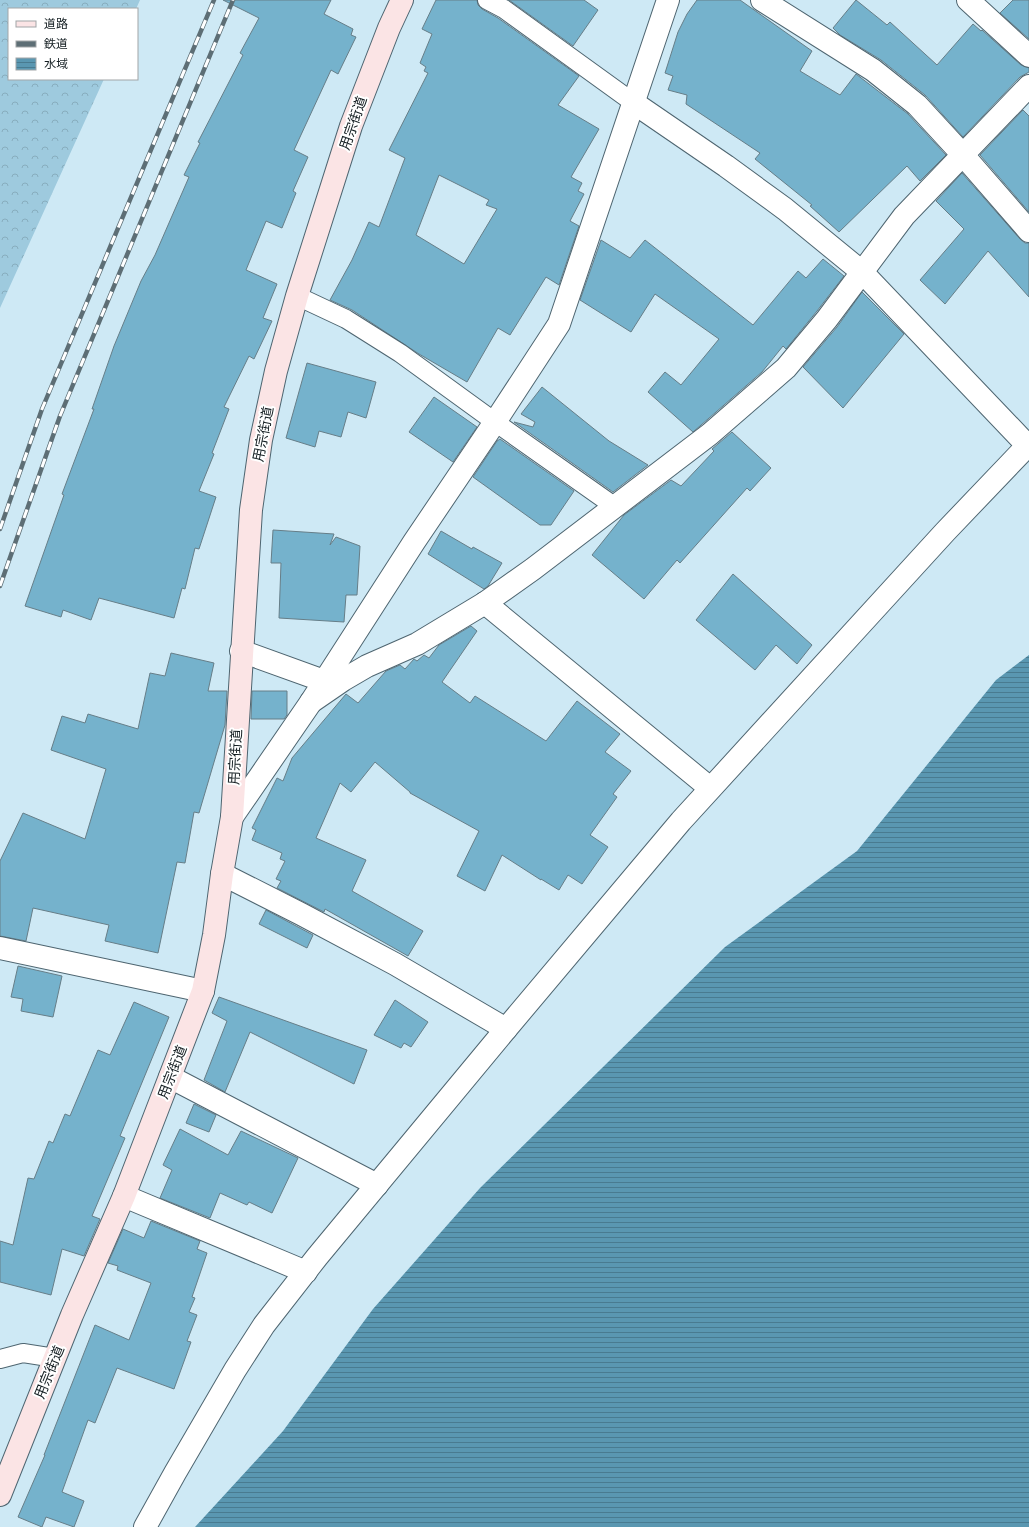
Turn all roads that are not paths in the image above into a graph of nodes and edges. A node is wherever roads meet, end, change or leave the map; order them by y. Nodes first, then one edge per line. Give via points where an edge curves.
1 (402, 0) edge
2 (487, 0) edge
3 (668, 0) edge
4 (762, 0) edge
5 (968, 0) edge
6 (1029, 56) edge
7 (1029, 86) edge
8 (634, 103) junction
9 (963, 155) junction
10 (1029, 231) edge
11 (862, 272) junction
12 (298, 296) junction
13 (495, 422) junction
14 (1028, 445) edge
15 (614, 506) junction
16 (485, 602) junction
17 (242, 651) junction
18 (324, 681) junction
19 (311, 702) junction
20 (710, 788) junction
21 (232, 817) junction
22 (222, 874) junction
23 (0, 948) edge
24 (203, 991) junction
25 (506, 1029) junction
26 (170, 1077) junction
27 (377, 1185) junction
28 (124, 1196) junction
29 (306, 1272) junction
30 (55, 1358) junction
31 (0, 1359) edge
32 (0, 1495) edge
33 (146, 1527) edge

1 - 12 main road, 用宗街道 via 351,126
2 - 8 lane via 504,9
3 - 8 street
4 - 9 street via 873,70 917,105
5 - 6 street
7 - 9 street
8 - 11 street via 779,205
8 - 13 street via 559,324
9 - 10 street
9 - 11 street via 904,216
11 - 14 street
11 - 15 street via 786,368 710,434
12 - 13 lane via 346,319 400,352
12 - 17 main road, 用宗街道 via 276,371 261,440 251,510
13 - 15 lane
13 - 18 street
14 - 20 street
15 - 16 street via 533,569
16 - 19 street via 416,644 361,669
16 - 20 street
17 - 18 street
17 - 21 main road, 用宗街道
18 - 19 street
19 - 21 street
20 - 25 street
21 - 22 main road, 用宗街道
22 - 24 main road, 用宗街道
22 - 25 street via 395,964
23 - 24 street
24 - 26 main road, 用宗街道
25 - 27 street
26 - 27 street
26 - 28 main road, 用宗街道
27 - 29 street
28 - 29 street
28 - 30 main road, 用宗街道
29 - 33 street via 264,1325 235,1370
30 - 31 lane via 23,1352
30 - 32 main road, 用宗街道

